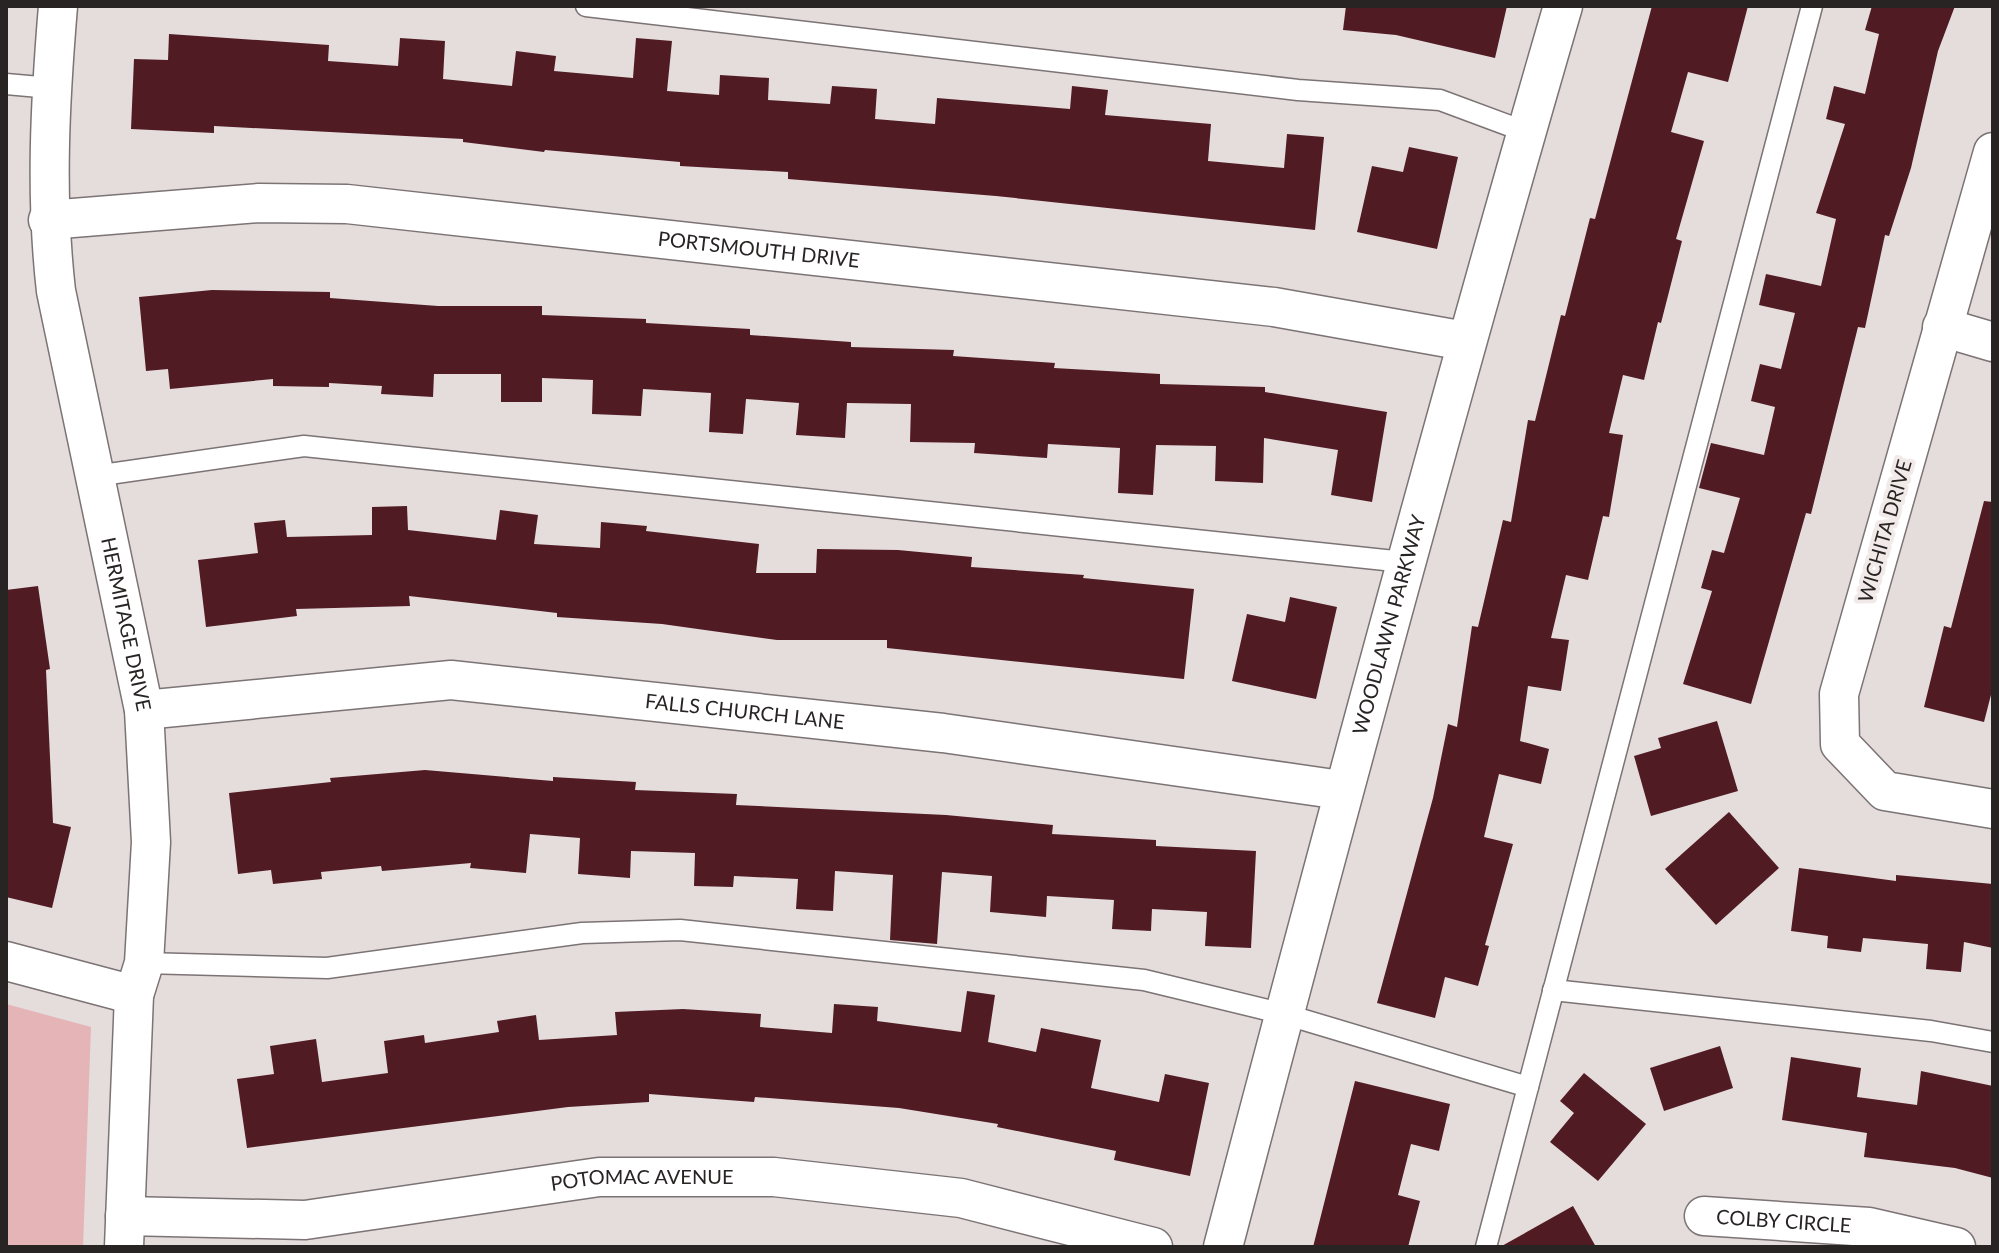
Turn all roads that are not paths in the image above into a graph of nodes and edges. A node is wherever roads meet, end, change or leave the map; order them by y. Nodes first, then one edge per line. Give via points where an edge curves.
1 (58, 6) edge
2 (586, 6) edge
3 (1563, 6) edge
4 (1812, 6) edge
5 (6, 84) edge
6 (51, 88) junction
7 (1526, 132) junction
8 (1993, 152) edge
9 (48, 220) junction
10 (1942, 327) junction
11 (1465, 341) junction
12 (1993, 342) edge
13 (95, 476) junction
14 (1404, 562) junction
15 (144, 710) junction
16 (1341, 790) junction
17 (1993, 809) edge
18 (6, 961) edge
19 (139, 979) junction
20 (1553, 990) junction
21 (1284, 1014) junction
22 (1993, 1042) edge
23 (1528, 1087) junction
24 (1704, 1216) dead end
25 (124, 1232) edge
26 (1153, 1247) edge
27 (1223, 1247) edge
28 (1486, 1247) edge
29 (1956, 1247) edge

1 - 6 street, HERMITAGE DRIVE
2 - 7 lane via 1298,90 1440,100
3 - 7 street, WOODLAWN PARKWAY
4 - 20 lane
5 - 6 lane
6 - 9 street, HERMITAGE DRIVE
7 - 11 street, WOODLAWN PARKWAY
8 - 10 street, WICHITA DRIVE
9 - 11 street, PORTSMOUTH DRIVE via 259,203 347,204 1274,307
9 - 13 street, HERMITAGE DRIVE via 56,291
10 - 12 street
10 - 17 street, WICHITA DRIVE via 1839,694 1840,744 1885,791
11 - 14 street, WOODLAWN PARKWAY
13 - 14 lane via 304,446
13 - 15 street, HERMITAGE DRIVE
14 - 16 street, WOODLAWN PARKWAY
15 - 16 street, FALLS CHURCH LANE via 451,680 943,733
15 - 19 street, HERMITAGE DRIVE via 151,842
16 - 21 street, WOODLAWN PARKWAY
18 - 19 street
19 - 21 lane via 327,968 582,933 680,930 1144,980
19 - 25 street, HERMITAGE DRIVE
20 - 22 lane
20 - 23 lane
21 - 23 lane
21 - 27 street, WOODLAWN PARKWAY
23 - 28 lane
24 - 29 street, COLBY CIRCLE via 1869,1227
25 - 26 street, POTOMAC AVENUE via 305,1220 599,1177 774,1177 961,1198

